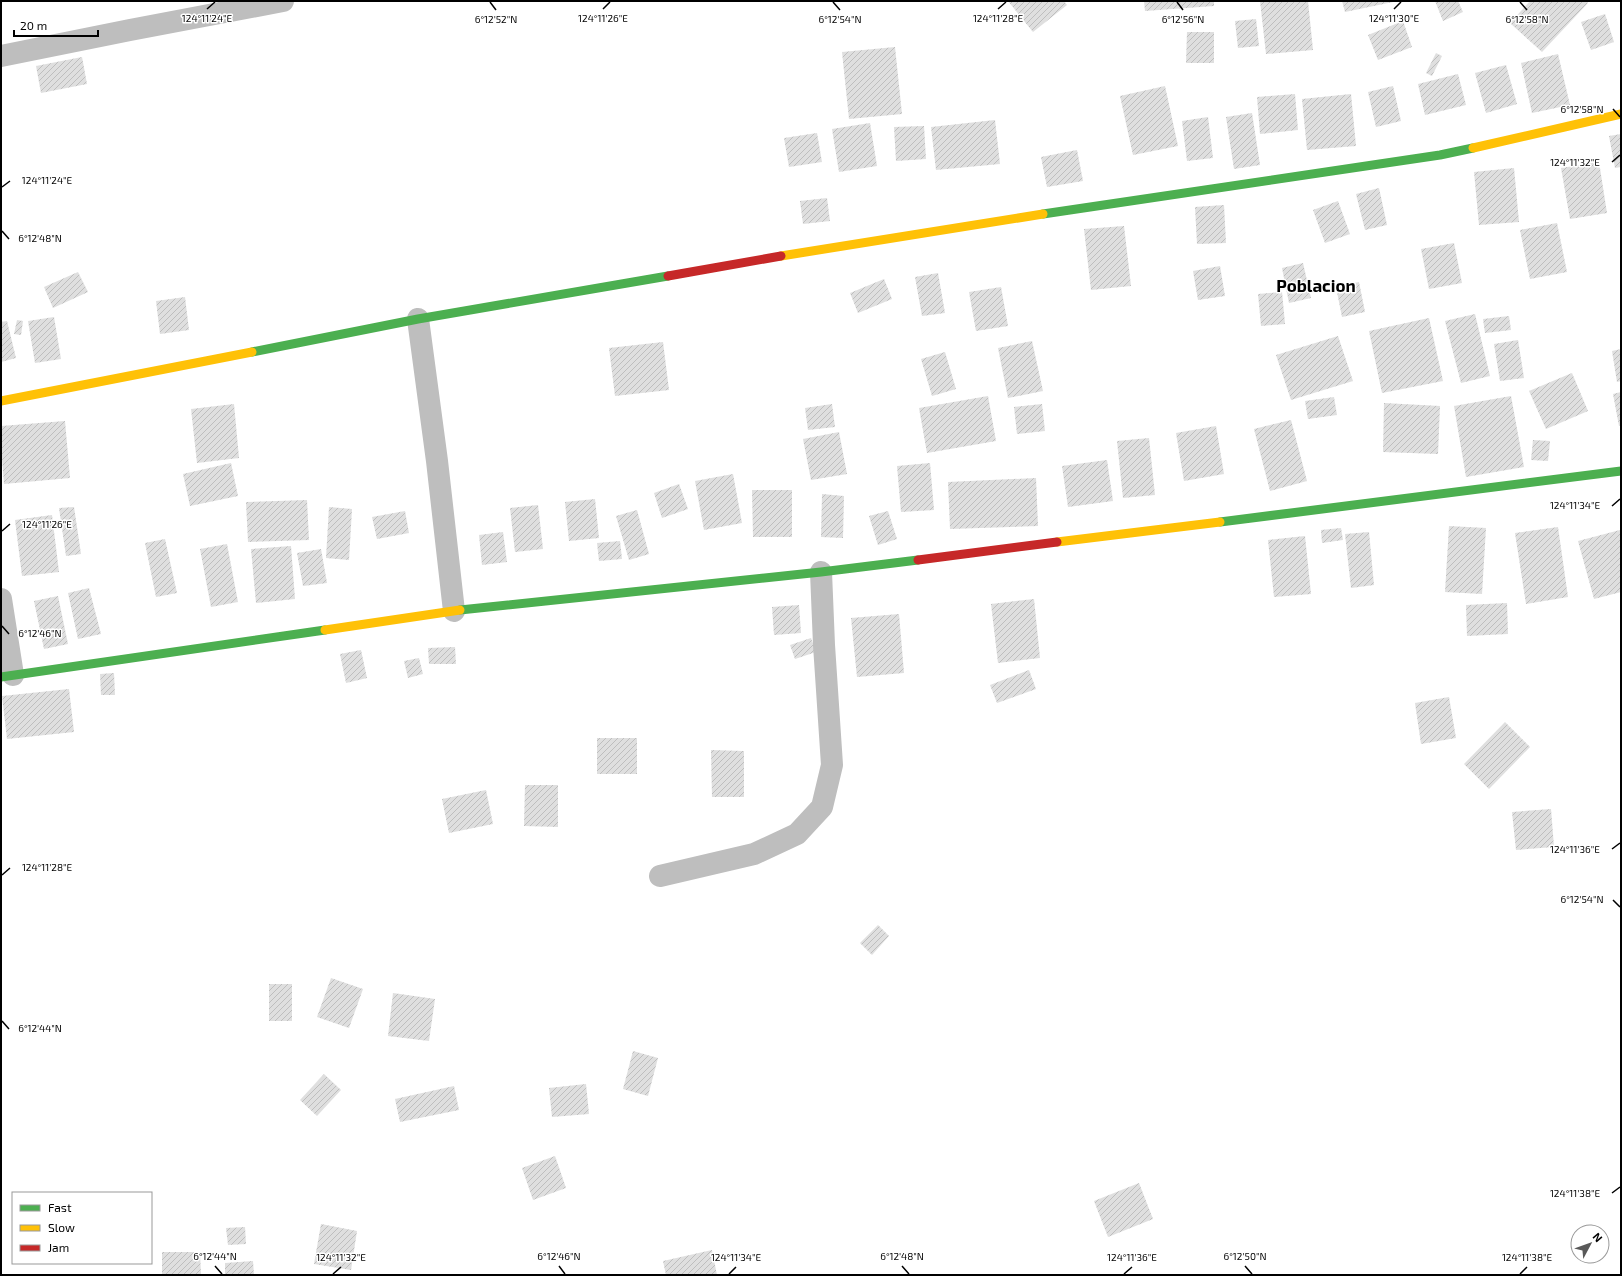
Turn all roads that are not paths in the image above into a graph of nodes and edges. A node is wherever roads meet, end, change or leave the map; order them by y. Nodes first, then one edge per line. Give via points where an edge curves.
1 (283, 1) edge
2 (1, 56) edge
3 (1621, 114) edge
4 (418, 319) junction
5 (1, 401) edge
6 (1621, 471) edge
7 (821, 572) junction
8 (1, 599) edge
9 (454, 611) junction
10 (7, 676) edge
11 (660, 876) dead end

1 - 2 street
3 - 4 street via 1440,155 941,229
4 - 5 street
4 - 9 street
6 - 7 street
7 - 9 street
7 - 11 street via 832,765 822,807 797,834 754,854
8 - 10 street
9 - 10 street

